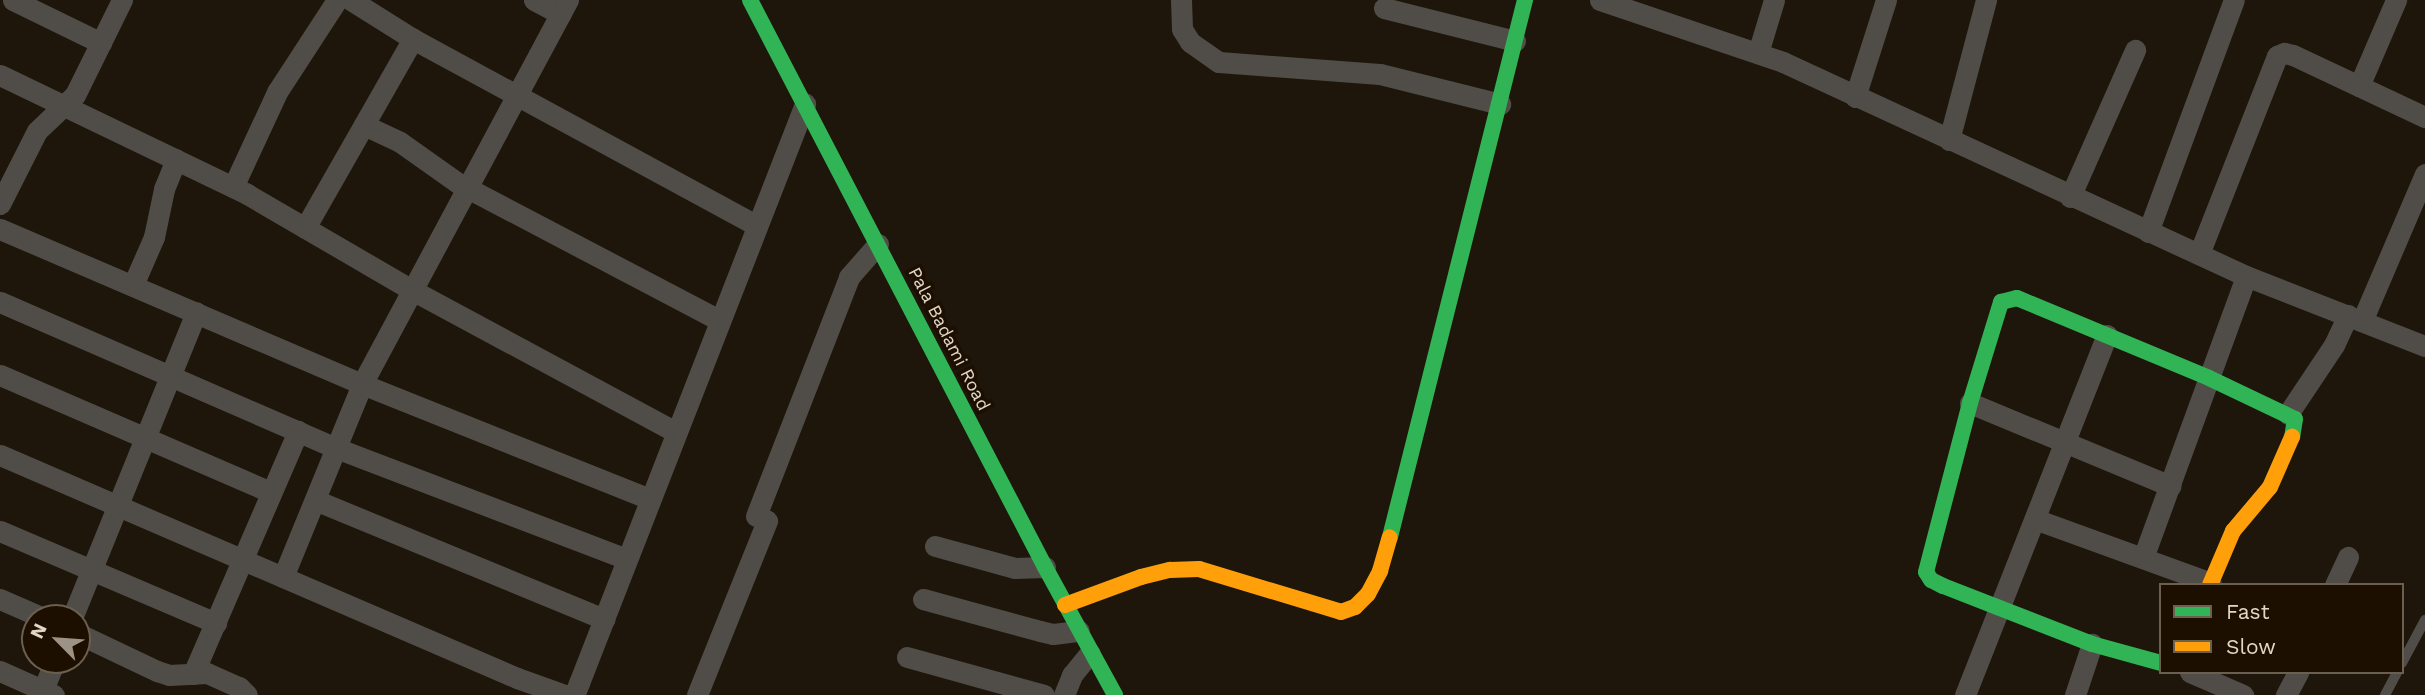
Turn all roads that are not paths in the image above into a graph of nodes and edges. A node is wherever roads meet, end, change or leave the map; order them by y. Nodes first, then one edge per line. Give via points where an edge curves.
1 (13, 0) edge
2 (122, 0) edge
3 (337, 0) edge
4 (351, 0) edge
5 (534, 0) edge
6 (750, 0) edge
7 (1181, 0) edge
8 (1525, 0) edge
9 (1600, 0) edge
10 (1774, 0) edge
11 (1886, 0) edge
12 (1986, 0) edge
13 (2234, 0) edge
14 (2396, 0) edge
15 (1632, 5) edge
16 (564, 7) edge
17 (1384, 8) dead end
18 (413, 39) junction
19 (1515, 41) junction
20 (102, 43) junction
21 (2135, 50) dead end
22 (1758, 53) junction
23 (0, 75) edge
24 (2359, 86) junction
25 (516, 94) junction
26 (1855, 97) junction
27 (805, 104) junction
28 (1500, 104) junction
29 (65, 107) junction
30 (2425, 117) edge
31 (364, 125) junction
32 (1949, 140) junction
33 (176, 159) junction
34 (2425, 174) edge
35 (467, 186) junction
36 (233, 187) junction
37 (2070, 197) junction
38 (0, 204) edge
39 (756, 225) junction
40 (305, 228) junction
41 (0, 229) edge
42 (2148, 232) junction
43 (878, 244) junction
44 (2199, 254) junction
45 (2246, 276) junction
46 (133, 285) junction
47 (412, 290) junction
48 (0, 302) edge
49 (197, 312) junction
50 (2355, 318) junction
51 (719, 320) junction
52 (2107, 335) junction
53 (2425, 346) edge
54 (0, 375) edge
55 (170, 376) junction
56 (2209, 378) junction
57 (362, 384) junction
58 (1970, 403) junction
59 (2288, 414) junction
60 (298, 431) junction
61 (676, 432) junction
62 (145, 438) junction
63 (2064, 443) junction
64 (336, 448) junction
65 (0, 455) edge
66 (2170, 486) junction
67 (271, 492) junction
68 (650, 499) junction
69 (315, 500) junction
70 (117, 505) junction
71 (2035, 519) junction
72 (0, 531) edge
73 (935, 546) dead end
74 (2348, 557) dead end
75 (2143, 558) junction
76 (243, 559) junction
77 (627, 559) junction
78 (1045, 567) junction
79 (92, 570) junction
80 (283, 577) junction
81 (2207, 583) edge
82 (2210, 583) edge
83 (2335, 583) edge
84 (0, 599) edge
85 (923, 599) dead end
86 (78, 604) edge
87 (1065, 605) junction
88 (21, 608) edge
89 (2000, 608) junction
90 (604, 619) junction
91 (2425, 620) edge
92 (216, 623) junction
93 (1079, 631) junction
94 (91, 640) edge
95 (2092, 643) junction
96 (1090, 653) junction
97 (907, 657) dead end
98 (2404, 659) edge
99 (2159, 662) edge
100 (0, 671) edge
101 (51, 674) edge
102 (193, 674) junction
103 (2195, 674) edge
104 (2297, 674) edge
105 (2396, 674) edge
106 (514, 686) edge
107 (46, 693) edge
108 (571, 694) edge
109 (247, 695) edge
110 (698, 695) edge
111 (1044, 695) edge
112 (1064, 695) edge
113 (1115, 695) edge
114 (1965, 695) edge
115 (2075, 695) edge
116 (2243, 695) edge
117 (2286, 695) edge
118 (2385, 695) edge

1 - 20 street
2 - 20 street
3 - 36 street via 277,92
4 - 18 street
5 - 16 street
6 - 27 street, Pala Badami Road
7 - 28 street via 1182,29 1190,42 1219,62 1380,74
8 - 19 street
9 - 15 street
10 - 22 street
11 - 26 street
12 - 32 street
13 - 42 street
14 - 24 street
15 - 22 street
16 - 25 street
17 - 19 street
18 - 25 street
18 - 31 street
19 - 28 street
20 - 29 street
21 - 37 street
22 - 26 street
23 - 29 street
24 - 30 street
24 - 44 street via 2293,55 2277,56
25 - 35 street
25 - 39 street
26 - 32 street
27 - 39 street
27 - 43 street, Pala Badami Road
28 - 87 street via 1409,468 1380,571 1368,594 1355,607 1341,612 1230,576 1199,569 1170,570
29 - 33 street
29 - 38 street via 29,142
31 - 35 street via 400,142
31 - 40 street
32 - 37 street
33 - 36 street
33 - 46 street via 154,237
34 - 50 street
35 - 47 street
35 - 51 street
36 - 40 street
37 - 42 street
39 - 51 street
40 - 47 street
41 - 46 street
42 - 44 street
43 - 78 street, Pala Badami Road
43 - 110 street via 849,277
44 - 45 street
45 - 50 street
45 - 56 street
46 - 49 street
47 - 57 street
47 - 61 street
48 - 55 street
49 - 55 street
49 - 57 street
50 - 53 street
50 - 59 street
51 - 61 street
52 - 56 street
52 - 58 street via 2008,298 1997,312
52 - 63 street
54 - 62 street
55 - 60 street
55 - 62 street
56 - 59 street
56 - 66 street
57 - 64 street
57 - 68 street
58 - 63 street
58 - 89 street via 1926,572 1943,586
59 - 82 street via 2296,427 2270,487 2233,531
60 - 64 street
60 - 67 street
61 - 68 street
62 - 67 street
62 - 70 street
63 - 66 street
63 - 71 street
64 - 69 street
64 - 77 street
65 - 70 street
66 - 75 street
67 - 76 street
68 - 77 street
69 - 80 street
69 - 90 street
70 - 76 street
70 - 79 street
71 - 75 street
71 - 89 street
72 - 79 street
73 - 78 street via 1015,568
74 - 83 street
75 - 81 street
76 - 80 street
76 - 92 street
77 - 90 street
78 - 87 street, Pala Badami Road
79 - 86 street
79 - 92 street
80 - 106 street
84 - 88 street
85 - 93 street via 1053,634
87 - 93 street, Pala Badami Road
89 - 95 street
89 - 114 street
90 - 108 street
91 - 98 lane
92 - 102 street
93 - 96 street, Pala Badami Road
94 - 102 street via 169,675
95 - 99 street
95 - 115 street
96 - 112 street via 1072,675
96 - 113 street, Pala Badami Road
97 - 111 street
100 - 107 street
101 - 107 street
102 - 109 street via 215,676
103 - 116 street
104 - 117 street
105 - 118 lane
106 - 108 street

